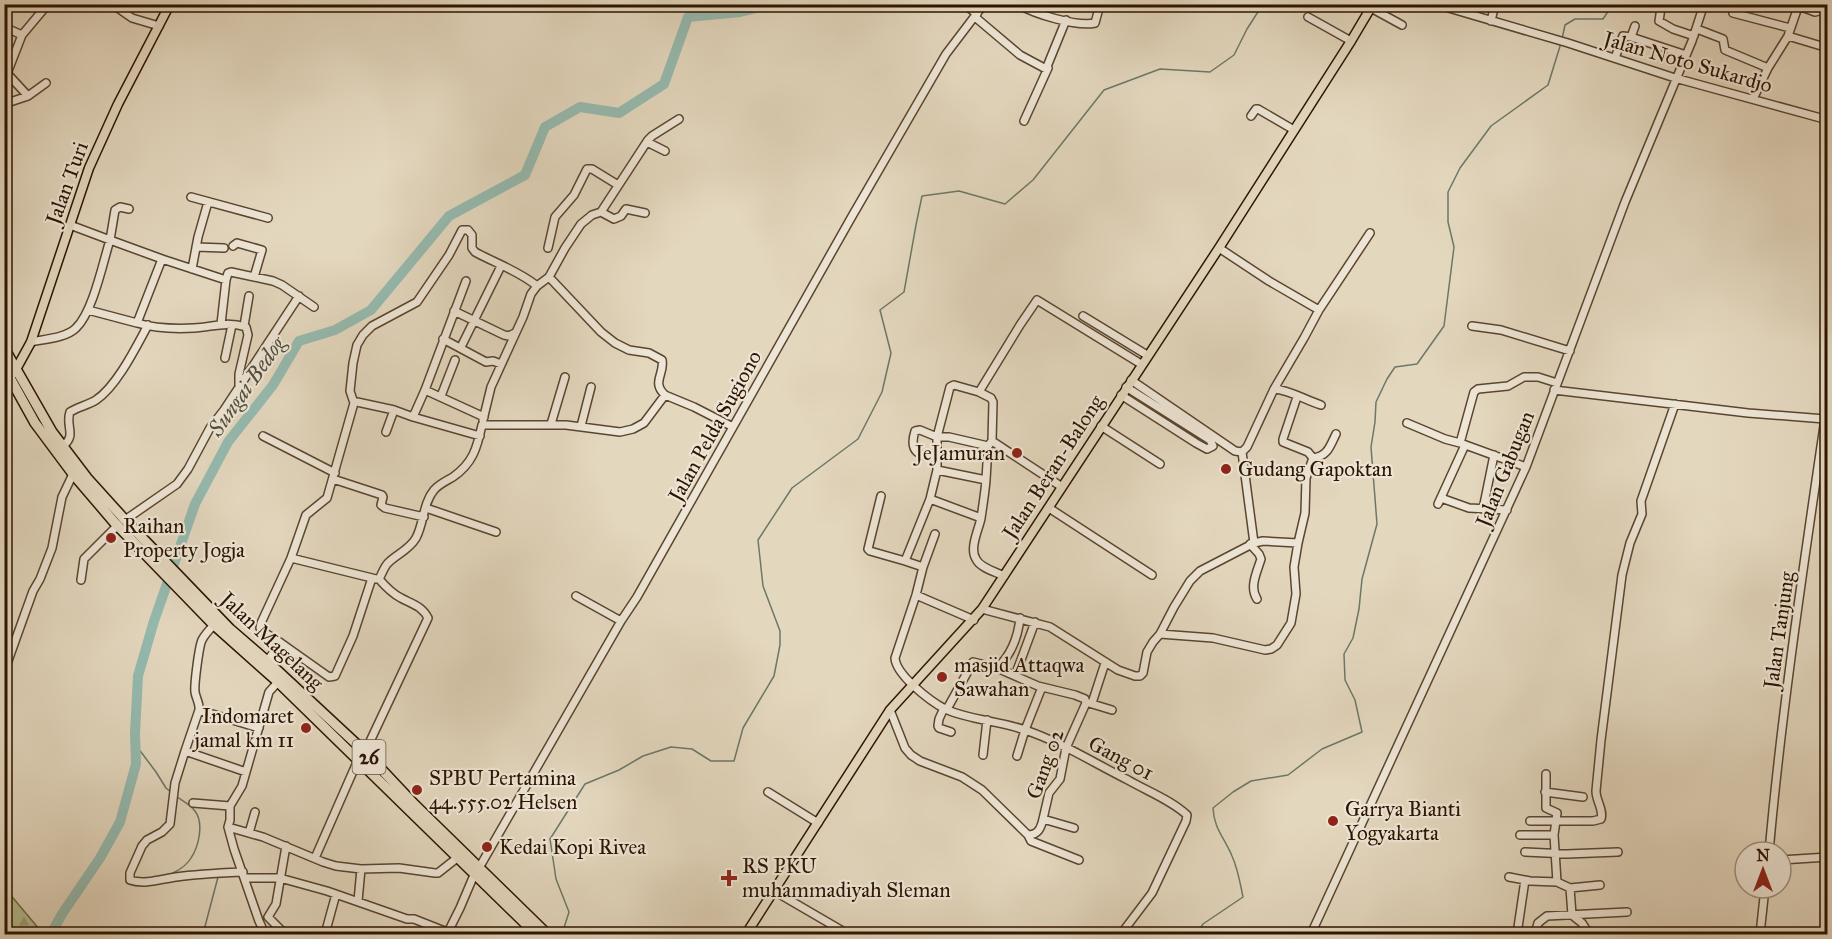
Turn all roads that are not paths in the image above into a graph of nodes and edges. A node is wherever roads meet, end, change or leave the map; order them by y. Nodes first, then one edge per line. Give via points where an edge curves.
1 (48, 4) edge
2 (112, 4) edge
3 (170, 4) edge
4 (964, 4) edge
5 (984, 4) edge
6 (1018, 4) edge
7 (1435, 4) edge
8 (1495, 4) edge
9 (1660, 4) edge
10 (1704, 4) edge
11 (1823, 4) edge
12 (1799, 5) edge
13 (1372, 6) edge
14 (1457, 8) edge
15 (1098, 12) dead end
16 (1733, 13) dead end
17 (976, 16) junction
18 (1308, 17) dead end
19 (1065, 20) junction
20 (1491, 21) junction
21 (1402, 25) dead end
22 (159, 26) junction
23 (1635, 26) dead end
24 (4, 27) edge
25 (1695, 32) junction
26 (1789, 32) junction
27 (22, 35) junction
28 (1631, 37) junction
29 (1351, 41) junction
30 (1827, 48) edge
31 (1686, 55) junction
32 (1616, 58) junction
33 (1048, 68) junction
34 (1768, 68) junction
35 (6, 70) edge
36 (1675, 78) junction
37 (46, 83) dead end
38 (28, 96) junction
39 (1754, 99) junction
40 (4, 104) edge
41 (1251, 116) dead end
42 (679, 118) dead end
43 (1827, 120) edge
44 (1024, 121) dead end
45 (1294, 130) junction
46 (647, 142) junction
47 (665, 151) dead end
48 (618, 184) junction
49 (191, 197) dead end
50 (208, 202) junction
51 (129, 208) dead end
52 (601, 212) junction
53 (645, 213) dead end
54 (268, 218) dead end
55 (70, 225) junction
56 (1370, 233) dead end
57 (110, 240) junction
58 (233, 246) dead end
59 (196, 247) junction
60 (224, 248) dead end
61 (548, 248) dead end
62 (1219, 248) junction
63 (162, 259) junction
64 (501, 266) junction
65 (192, 269) junction
66 (254, 277) junction
67 (549, 277) junction
68 (226, 280) junction
69 (466, 281) dead end
70 (537, 286) junction
71 (249, 296) dead end
72 (299, 297) junction
73 (314, 307) dead end
74 (88, 310) junction
75 (1319, 310) junction
76 (454, 311) junction
77 (1083, 316) dead end
78 (475, 321) junction
79 (137, 323) junction
80 (221, 324) junction
81 (148, 325) junction
82 (232, 325) junction
83 (244, 326) junction
84 (1472, 326) dead end
85 (515, 333) junction
86 (443, 339) junction
87 (31, 342) junction
88 (461, 347) junction
89 (4, 348) edge
90 (1570, 351) junction
91 (1147, 355) junction
92 (225, 358) dead end
93 (455, 360) dead end
94 (501, 364) junction
95 (1141, 364) junction
96 (4, 367) edge
97 (17, 370) junction
98 (565, 377) dead end
99 (11, 379) junction
100 (1129, 384) junction
101 (1556, 386) junction
102 (239, 387) junction
103 (591, 387) dead end
104 (1274, 389) junction
105 (425, 390) junction
106 (979, 392) junction
107 (664, 395) junction
108 (1121, 395) junction
109 (441, 396) junction
110 (1298, 397) junction
111 (354, 404) junction
112 (1675, 404) junction
113 (1321, 405) dead end
114 (394, 410) junction
115 (1826, 416) edge
116 (413, 417) junction
117 (484, 417) junction
118 (1407, 423) dead end
119 (552, 424) junction
120 (482, 425) junction
121 (581, 426) junction
122 (1101, 426) junction
123 (733, 427) junction
124 (386, 432) dead end
125 (1336, 434) dead end
126 (263, 436) dead end
127 (480, 436) junction
128 (936, 437) junction
129 (990, 444) junction
130 (1463, 444) junction
131 (63, 446) junction
132 (1242, 452) junction
133 (1494, 455) junction
134 (1313, 458) junction
135 (938, 459) junction
136 (1161, 465) dead end
137 (1526, 467) junction
138 (937, 470) junction
139 (74, 474) junction
140 (334, 476) junction
141 (986, 480) junction
142 (1062, 487) junction
143 (881, 496) dead end
144 (930, 499) junction
145 (426, 507) junction
146 (1049, 507) junction
147 (1483, 509) junction
148 (1508, 510) junction
149 (424, 517) junction
150 (981, 518) junction
151 (121, 523) junction
152 (496, 532) dead end
153 (935, 534) dead end
154 (1252, 543) junction
155 (1298, 543) junction
156 (291, 558) junction
157 (905, 561) junction
158 (923, 567) junction
159 (1152, 575) dead end
160 (1004, 576) junction
161 (376, 578) junction
162 (81, 580) dead end
163 (183, 587) junction
164 (916, 595) junction
165 (576, 596) dead end
166 (1257, 599) dead end
167 (982, 609) junction
168 (1020, 618) junction
169 (974, 620) junction
170 (621, 621) junction
171 (1035, 622) junction
172 (214, 625) junction
173 (1161, 634) junction
174 (281, 643) junction
175 (267, 661) junction
176 (1105, 663) junction
177 (997, 668) junction
178 (4, 672) edge
179 (1015, 676) junction
180 (278, 682) junction
181 (912, 684) junction
182 (1042, 687) junction
183 (1089, 703) junction
184 (946, 709) junction
185 (199, 710) junction
186 (890, 710) junction
187 (1112, 710) dead end
188 (987, 720) junction
189 (259, 728) junction
190 (1025, 730) junction
191 (951, 732) dead end
192 (339, 736) junction
193 (1066, 748) junction
194 (185, 751) junction
195 (983, 755) dead end
196 (361, 756) junction
197 (1017, 756) dead end
198 (246, 772) junction
199 (1546, 774) dead end
200 (768, 792) dead end
201 (1545, 792) junction
202 (1583, 797) dead end
203 (193, 803) dead end
204 (230, 806) junction
205 (255, 812) dead end
206 (1043, 819) junction
207 (1530, 821) dead end
208 (1556, 822) junction
209 (818, 823) junction
210 (228, 827) junction
211 (1074, 828) dead end
212 (249, 833) junction
213 (1028, 835) junction
214 (1521, 835) dead end
215 (1554, 835) junction
216 (1770, 840) edge
217 (286, 846) junction
218 (1525, 852) dead end
219 (1618, 852) dead end
220 (1555, 853) junction
221 (1827, 857) edge
222 (315, 858) junction
223 (458, 858) junction
224 (1793, 859) edge
225 (1079, 860) dead end
226 (361, 869) junction
227 (476, 871) junction
228 (244, 875) junction
229 (1509, 877) dead end
230 (280, 878) junction
231 (1525, 880) junction
232 (1557, 882) junction
233 (1600, 885) dead end
234 (1570, 888) junction
235 (774, 891) junction
236 (336, 894) junction
237 (1764, 900) edge
238 (357, 901) junction
239 (1627, 912) dead end
240 (1572, 915) junction
241 (841, 930) dead end
242 (447, 933) edge
243 (265, 934) edge
244 (290, 934) edge
245 (325, 934) edge
246 (536, 934) edge
247 (547, 934) edge
248 (746, 934) edge
249 (1121, 934) edge
250 (1311, 934) edge
251 (1518, 934) edge
252 (1535, 934) edge
253 (1589, 934) edge
254 (1760, 934) edge

1 - 27 street
2 - 22 street via 132,18
3 - 22 main road, Jalan Turi
4 - 17 street
5 - 17 street, Jalan Pelda Sugiono
6 - 19 street
7 - 14 street, Jalan Noto Sukardjo
8 - 20 street
9 - 25 street via 1659,21 1673,29
10 - 25 street, Jalan Gabugan
11 - 12 street via 1815,12
12 - 26 street
13 - 21 street
13 - 29 main road, Jalan Beran-Balong
14 - 20 street, Jalan Noto Sukardjo
15 - 19 street via 1093,24
16 - 26 street
17 - 33 street via 1020,55
17 - 123 street, Jalan Pelda Sugiono via 946,54
18 - 29 street
19 - 33 street
20 - 32 street, Jalan Noto Sukardjo
22 - 55 main road, Jalan Turi via 92,162
23 - 28 street
24 - 27 street
25 - 31 street, Jalan Gabugan
25 - 34 street via 1723,39 1725,50
26 - 30 street
26 - 34 street
27 - 35 street
28 - 31 street
28 - 32 street via 1623,36
29 - 45 main road, Jalan Beran-Balong
31 - 36 street, Jalan Gabugan
32 - 36 street, Jalan Noto Sukardjo
33 - 44 street
34 - 39 street
35 - 38 street
36 - 39 street, Jalan Noto Sukardjo
36 - 90 street, Jalan Gabugan
37 - 38 street
38 - 40 street
39 - 43 street, Jalan Noto Sukardjo
41 - 45 street via 1258,109
42 - 46 street
45 - 62 main road, Jalan Beran-Balong
46 - 47 street
46 - 48 street
48 - 52 street
48 - 61 street via 587,169 574,195 555,217
49 - 50 street
50 - 54 street
50 - 59 street
51 - 57 street via 115,210
52 - 53 street via 614,219 626,209
52 - 67 street via 581,224
55 - 57 street
55 - 87 main road, Jalan Turi
56 - 75 street
57 - 63 street
57 - 74 street
58 - 66 street via 237,243 262,250
59 - 60 street
59 - 65 street
62 - 75 street
62 - 91 main road, Jalan Beran-Balong
63 - 65 street
63 - 79 street
64 - 70 street
64 - 78 street
64 - 111 street via 475,252 470,232 460,232 417,302 363,335 352,363 350,391
65 - 68 street
66 - 68 street via 231,272
66 - 72 street via 282,285
67 - 70 street
67 - 107 street via 615,343 662,360 658,387
68 - 80 street
69 - 76 street
70 - 85 street
71 - 83 street
72 - 73 street
72 - 102 street
74 - 79 street
74 - 87 street via 76,328 62,336
75 - 104 street
76 - 78 street
76 - 86 street
77 - 91 street
78 - 85 street via 504,335
78 - 88 street
79 - 81 street
80 - 81 street via 196,328
80 - 82 street
81 - 131 street via 106,391 92,403 70,412 70,437
82 - 83 street
82 - 92 street
83 - 102 street via 248,335
84 - 90 street via 1501,330
85 - 94 street
86 - 88 street
86 - 105 street
87 - 97 main road, Jalan Turi
88 - 94 street via 486,362
89 - 97 highway, Jalan Magelang / 26
90 - 101 street, Jalan Gabugan
91 - 95 main road, Jalan Beran-Balong
93 - 109 street
94 - 117 street
95 - 100 main road, Jalan Beran-Balong
95 - 106 street via 1038,299
96 - 99 highway, Jalan Magelang / 26
97 - 99 main road, Jalan Turi
97 - 131 highway, Jalan Magelang / 26
98 - 119 street
99 - 139 highway, Jalan Magelang / 26 via 35,423
100 - 108 main road, Jalan Beran-Balong
100 - 108 street via 1210,440 1213,446 1207,449 1196,443
100 - 132 street
101 - 112 street
101 - 130 street via 1538,377 1524,377 1508,386 1476,389
101 - 137 street, Jalan Gabugan
102 - 151 street via 177,484
103 - 121 street
104 - 110 street
104 - 132 street
105 - 109 street
105 - 116 street
106 - 128 street via 950,387
106 - 129 street via 993,402
107 - 121 street via 644,423 633,429 620,432
107 - 123 street
108 - 122 main road, Jalan Beran-Balong
109 - 117 street
110 - 113 street
110 - 134 street via 1283,439
111 - 114 street
111 - 140 street
112 - 115 street via 1787,417
112 - 208 street via 1641,501 1642,514 1622,575 1596,796 1601,819
114 - 116 street
114 - 124 street
115 - 216 street, Jalan Tanjung
116 - 127 street
117 - 120 street
118 - 130 street
119 - 120 street
119 - 121 street
120 - 127 street
122 - 136 street
122 - 142 main road, Jalan Beran-Balong
123 - 170 street, Jalan Pelda Sugiono
125 - 134 street via 1327,453
126 - 140 street
127 - 145 street via 469,461 432,491
128 - 129 street
128 - 135 street
128 - 135 street via 915,431 913,444 922,456
129 - 141 street
129 - 142 street
130 - 133 street
130 - 147 street via 1440,501
131 - 151 highway, Jalan Magelang / 26
132 - 154 street
133 - 137 street
133 - 147 street
134 - 155 street via 1306,478 1305,513
135 - 138 street
137 - 148 street, Jalan Gabugan
138 - 141 street
138 - 144 street
139 - 151 highway, Jalan Magelang / 26
139 - 178 street via 63,497 52,548
140 - 149 street via 382,495 381,506 385,508
140 - 156 street via 327,498 306,515
141 - 150 street
142 - 146 main road, Jalan Beran-Balong
143 - 157 street via 868,549
144 - 150 street
144 - 157 street
145 - 149 street
145 - 152 street
146 - 159 street
146 - 160 main road, Jalan Beran-Balong
147 - 148 street
148 - 250 street, Jalan Gabugan
149 - 161 street via 415,540
150 - 160 street via 974,557
151 - 162 street via 84,559
151 - 163 highway, Jalan Magelang / 26
153 - 158 street
154 - 155 street
154 - 166 street via 1261,559 1253,588
154 - 173 street via 1200,571 1190,581
155 - 173 street via 1291,623 1271,649 1213,638
156 - 161 street
156 - 174 street via 261,623 262,631
157 - 158 street
158 - 164 street
160 - 167 main road, Jalan Beran-Balong
161 - 174 street via 335,676 326,675
161 - 196 street via 399,597 424,610 428,618
163 - 172 highway, Jalan Magelang / 26
163 - 175 highway, Jalan Magelang / 26
164 - 169 street
164 - 181 street, Gang 01 via 895,658 899,671
165 - 170 street
167 - 168 street
167 - 169 main road, Jalan Beran-Balong
168 - 171 street
168 - 177 street via 1009,655
169 - 181 main road, Jalan Beran-Balong
170 - 227 street, Jalan Pelda Sugiono
171 - 176 street via 1050,627
171 - 179 street
172 - 180 highway, Jalan Magelang / 26
172 - 185 street via 199,651 195,695
173 - 176 street via 1147,652 1140,676
174 - 175 street
175 - 192 highway, Jalan Magelang / 26
176 - 183 street, Gang 02
177 - 179 street
177 - 184 street via 973,663
179 - 182 street
180 - 189 street via 269,692
180 - 192 highway, Jalan Magelang / 26
181 - 184 street, Gang 01
181 - 186 main road, Jalan Beran-Balong
182 - 183 street via 1084,698
182 - 190 street
183 - 187 street
183 - 193 street, Gang 02
184 - 188 street, Gang 01
184 - 191 street via 938,726
185 - 189 street
185 - 194 street
186 - 209 main road, Jalan Beran-Balong
186 - 213 street via 911,755 982,790
188 - 190 street, Gang 01
188 - 195 street
189 - 198 street
190 - 193 street, Gang 01
190 - 197 street
192 - 196 highway, Jalan Magelang / 26
193 - 206 street, Gang 02 via 1060,779 1049,793
193 - 249 street, Gang 01 via 1187,815 1152,893
194 - 198 street
194 - 228 street via 175,783 170,824 142,846 130,880
196 - 222 street
196 - 223 highway, Jalan Magelang / 26
196 - 227 highway, Jalan Magelang / 26
198 - 204 street
199 - 201 street
200 - 209 street
201 - 202 street
201 - 208 street via 1546,808 1557,813
203 - 204 street
204 - 210 street
205 - 212 street
206 - 211 street, Gang 02
206 - 213 street via 1039,831
207 - 208 street
208 - 215 street
209 - 235 main road, Jalan Beran-Balong
210 - 212 street
210 - 228 street
212 - 217 street
213 - 225 street via 1035,843
214 - 215 street
215 - 220 street
217 - 222 street
217 - 230 street
218 - 220 street
219 - 220 street
220 - 232 street
221 - 224 street
222 - 226 street
223 - 226 street via 438,873
223 - 227 highway, Jalan Magelang / 26
226 - 238 street
227 - 242 street, Jalan Pelda Sugiono
227 - 246 highway, Jalan Magelang / 26
227 - 247 highway, Jalan Magelang / 26
228 - 230 street
228 - 243 street
229 - 231 street
230 - 236 street
230 - 244 street via 276,904 268,917
231 - 232 street
231 - 251 street
232 - 234 street
233 - 234 street
234 - 240 street
235 - 241 street
235 - 248 main road, Jalan Beran-Balong
236 - 238 street
236 - 245 street
237 - 254 street
238 - 242 street
239 - 240 street
240 - 252 street via 1547,916 1538,923
240 - 253 street

